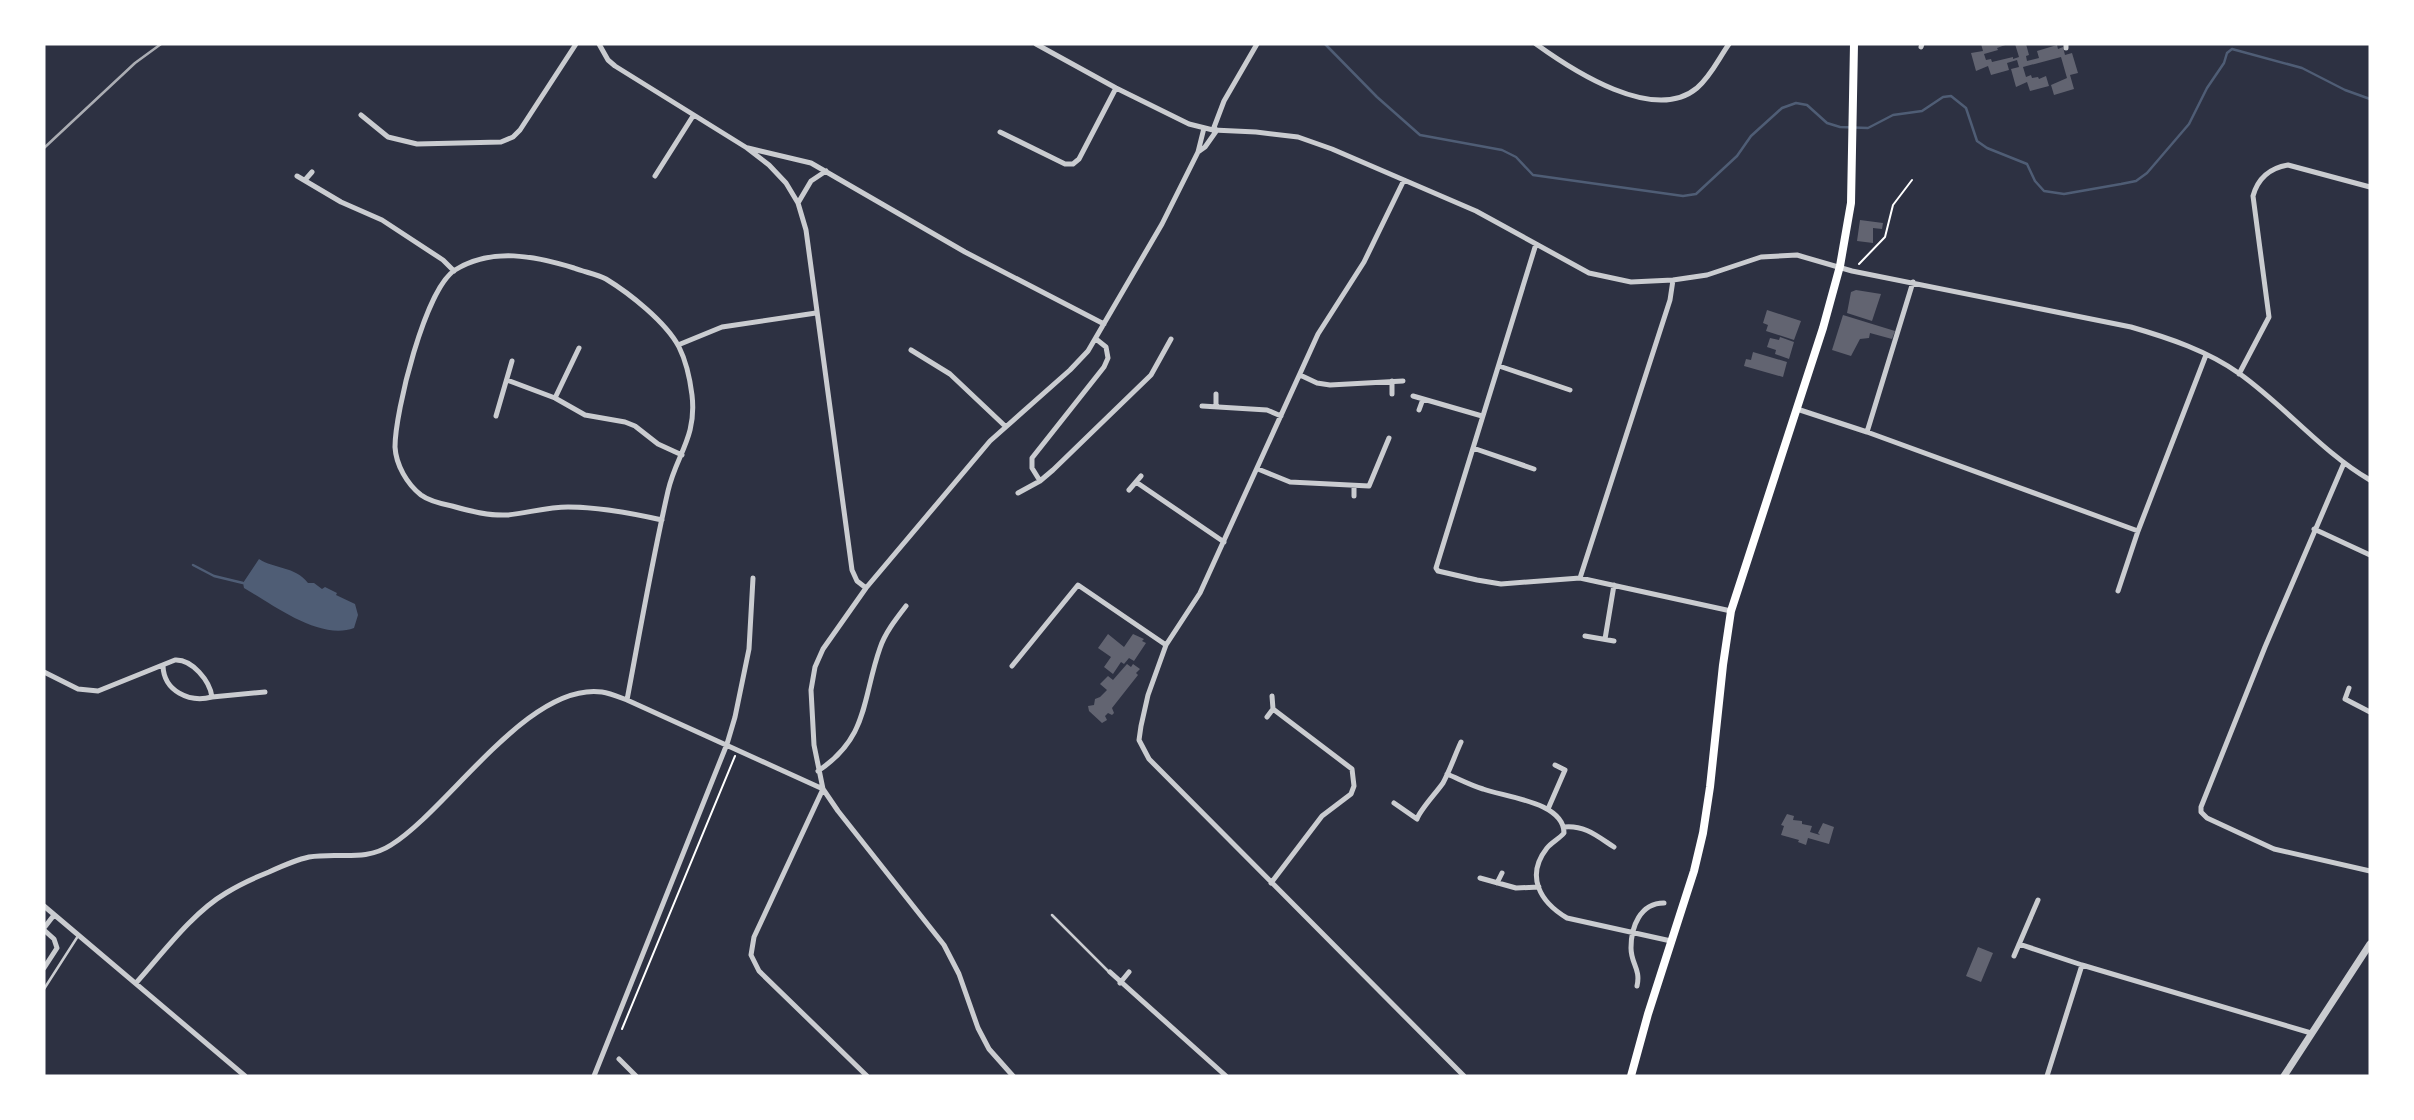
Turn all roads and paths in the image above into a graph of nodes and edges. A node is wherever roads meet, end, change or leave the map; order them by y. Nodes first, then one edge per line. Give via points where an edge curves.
1 (576, 44) edge
2 (599, 44) edge
3 (1036, 44) edge
4 (1257, 44) edge
5 (1536, 44) edge
6 (1728, 44) edge
7 (1854, 44) edge
8 (1116, 89) junction
9 (361, 115) dead end
10 (693, 116) junction
11 (1204, 128) junction
12 (1215, 130) junction
13 (1000, 132) dead end
14 (1009, 136) junction
15 (1004, 146) dead end
16 (747, 148) junction
17 (1198, 152) junction
18 (826, 171) junction
19 (312, 172) dead end
20 (297, 176) dead end
21 (655, 176) dead end
22 (305, 180) junction
23 (1404, 180) junction
24 (1912, 180) dead end
25 (2370, 187) edge
26 (798, 202) junction
27 (1536, 244) junction
28 (1840, 266) junction
29 (454, 271) junction
30 (1856, 271) junction
31 (1672, 280) junction
32 (1913, 282) junction
33 (816, 313) junction
34 (1104, 324) junction
35 (1096, 339) junction
36 (1171, 340) dead end
37 (678, 345) junction
38 (579, 348) dead end
39 (911, 350) dead end
40 (2206, 355) junction
41 (512, 361) dead end
42 (1499, 366) junction
43 (2239, 374) junction
44 (1300, 375) junction
45 (1560, 376) dead end
46 (507, 380) junction
47 (1403, 381) dead end
48 (1392, 382) junction
49 (1557, 385) junction
50 (1570, 390) dead end
51 (1216, 394) dead end
52 (1392, 394) dead end
53 (1413, 396) dead end
54 (555, 398) junction
55 (1423, 399) junction
56 (1202, 406) dead end
57 (1216, 407) junction
58 (1797, 409) junction
59 (1419, 410) dead end
60 (496, 416) dead end
61 (1281, 416) junction
62 (1482, 416) junction
63 (1005, 426) junction
64 (1867, 432) junction
65 (1389, 438) dead end
66 (1473, 448) junction
67 (682, 455) junction
68 (1524, 455) dead end
69 (2344, 463) junction
70 (1521, 465) junction
71 (1258, 469) junction
72 (1534, 469) dead end
73 (1141, 476) dead end
74 (2370, 480) edge
75 (1040, 481) junction
76 (1136, 481) junction
77 (1354, 486) junction
78 (1129, 490) dead end
79 (1018, 493) dead end
80 (1354, 496) dead end
81 (662, 520) junction
82 (2314, 529) junction
83 (2138, 531) junction
84 (1224, 542) junction
85 (2370, 555) edge
86 (753, 578) dead end
87 (1580, 578) junction
88 (1615, 585) junction
89 (866, 588) junction
90 (2118, 591) dead end
91 (905, 606) dead end
92 (1731, 611) junction
93 (1585, 636) dead end
94 (1605, 639) junction
95 (1614, 642) dead end
96 (1166, 645) junction
97 (163, 666) junction
98 (1012, 666) dead end
99 (44, 672) edge
100 (2349, 688) dead end
101 (265, 692) dead end
102 (1272, 696) dead end
103 (212, 697) junction
104 (627, 700) junction
105 (1273, 709) junction
106 (2370, 712) edge
107 (1267, 717) dead end
108 (1461, 742) dead end
109 (727, 744) junction
110 (738, 749) junction
111 (1555, 765) dead end
112 (818, 771) junction
113 (1447, 774) junction
114 (823, 789) junction
115 (1394, 803) dead end
116 (1548, 810) junction
117 (1564, 827) junction
118 (1614, 847) dead end
119 (2370, 871) edge
120 (1502, 873) dead end
121 (1480, 878) dead end
122 (1497, 883) junction
123 (1271, 884) junction
124 (1539, 887) junction
125 (2038, 900) dead end
126 (1664, 903) dead end
127 (44, 906) edge
128 (54, 915) junction
129 (1052, 915) dead end
130 (44, 929) edge
131 (1634, 932) junction
132 (79, 936) junction
133 (1671, 940) junction
134 (2019, 944) junction
135 (2370, 944) edge
136 (2014, 956) dead end
137 (2082, 965) junction
138 (44, 968) edge
139 (1110, 972) joint
140 (1129, 972) dead end
141 (1120, 983) junction
142 (136, 984) junction
143 (1637, 986) dead end
144 (44, 989) edge
145 (622, 1028) dead end
146 (2311, 1033) junction
147 (619, 1059) dead end
148 (246, 1076) edge
149 (594, 1076) edge
150 (636, 1076) edge
151 (867, 1076) edge
152 (1013, 1076) edge
153 (1226, 1076) edge
154 (1464, 1076) edge
155 (1631, 1076) edge
156 (2047, 1076) edge
157 (2284, 1076) edge

1 - 9 street via 520,130 508,140 417,144 388,137
2 - 10 street via 615,66
3 - 8 street
4 - 12 street via 1224,102
5 - 6 street via 1586,77 1625,93 1660,100 1697,88
7 - 28 main road via 1851,203
8 - 11 street
8 - 14 street via 1073,164
10 - 16 street
10 - 21 street
11 - 12 street
11 - 17 street
12 - 17 street
12 - 23 street via 1298,137
13 - 14 street
14 - 15 street
16 - 18 street via 796,158
16 - 26 street via 786,183
17 - 34 street
18 - 26 street via 811,181
18 - 34 street via 965,252
19 - 22 street
20 - 22 street
22 - 29 street via 382,220
23 - 27 street via 1476,211
23 - 44 street
24 - 30 path via 1894,205 1885,237
25 - 43 street via 2288,165 2260,180 2253,204 2269,317
26 - 33 street
27 - 31 street via 1589,273 1631,282
27 - 42 street
28 - 30 street
28 - 31 street via 1797,255 1761,257 1707,275
28 - 58 main road
29 - 37 street via 477,260 523,256 604,278 647,310
29 - 81 street via 444,280 410,365 395,448 408,483 423,497 469,511 503,515 566,506
30 - 32 street
31 - 87 street via 1670,300
32 - 40 street via 2131,327
32 - 64 street
33 - 37 street via 722,327
33 - 89 street via 852,569
34 - 35 street
35 - 63 street via 1070,370
35 - 75 street via 1106,347 1108,358 1032,458
36 - 75 street via 1151,375
37 - 67 street via 692,398 692,425
38 - 54 street
39 - 63 street via 950,374
40 - 43 street
40 - 83 street
41 - 46 street
42 - 49 street
42 - 62 street
43 - 69 street
44 - 48 street via 1329,385
44 - 61 street
45 - 49 street
46 - 54 street
46 - 60 street
47 - 48 street
48 - 52 street
49 - 50 street
51 - 57 street
53 - 55 street
54 - 67 street via 585,415 635,426
55 - 59 street
55 - 62 street
56 - 57 street
57 - 61 street via 1267,410
58 - 64 street
58 - 92 main road
61 - 71 street
62 - 66 street
63 - 89 street
64 - 83 street
65 - 77 street via 1369,486
66 - 70 street
66 - 87 street via 1438,571 1501,583
67 - 81 street via 672,475
68 - 70 street
69 - 74 street
69 - 82 street
70 - 72 street
71 - 77 street via 1290,482
71 - 84 street
73 - 76 street
75 - 79 street
76 - 78 street
76 - 84 street
77 - 80 street
81 - 104 street
82 - 85 street
82 - 119 street via 2201,813 2274,849
83 - 90 street
84 - 96 street via 1200,593
86 - 109 street via 749,649
87 - 88 street
88 - 92 street
88 - 94 street
89 - 112 street via 832,633 815,667 811,710
91 - 112 street via 880,645 858,728 838,755
92 - 133 main road via 1703,833
93 - 94 street
94 - 95 street
96 - 98 street via 1078,585
96 - 123 street via 1147,695 1139,740 1142,750
97 - 99 street via 98,691 78,689
97 - 103 street via 171,688 201,699
97 - 103 street via 175,660 188,662 207,682
100 - 106 street via 2345,699
101 - 103 street
102 - 105 street
104 - 109 street
104 - 142 street via 591,692 559,700 538,712 391,846 366,856 308,857 224,894
105 - 107 street
105 - 123 street via 1352,769 1355,777 1351,794 1322,816
108 - 113 street
109 - 110 street
109 - 149 street
110 - 114 street
110 - 145 path
111 - 116 street via 1565,771
112 - 114 street
113 - 115 street via 1417,819
113 - 116 street
114 - 151 street via 754,937 751,955 759,971
114 - 152 street via 944,945 989,1049
116 - 117 street
117 - 118 street via 1583,828
117 - 124 street via 1536,868
120 - 122 street
121 - 122 street
122 - 124 street
123 - 154 street
124 - 131 street via 1553,910 1567,918
125 - 134 street
126 - 131 street via 1641,912
127 - 128 street
128 - 130 street
128 - 132 street
129 - 139 lane
130 - 138 street via 57,948
131 - 133 street
131 - 143 street via 1630,947 1639,976
132 - 142 street
132 - 144 lane
133 - 155 main road
134 - 136 street
134 - 137 street
135 - 146 street
137 - 146 street
137 - 156 street
139 - 141 street
140 - 141 street
141 - 153 street
142 - 148 street
146 - 157 street
147 - 150 street

